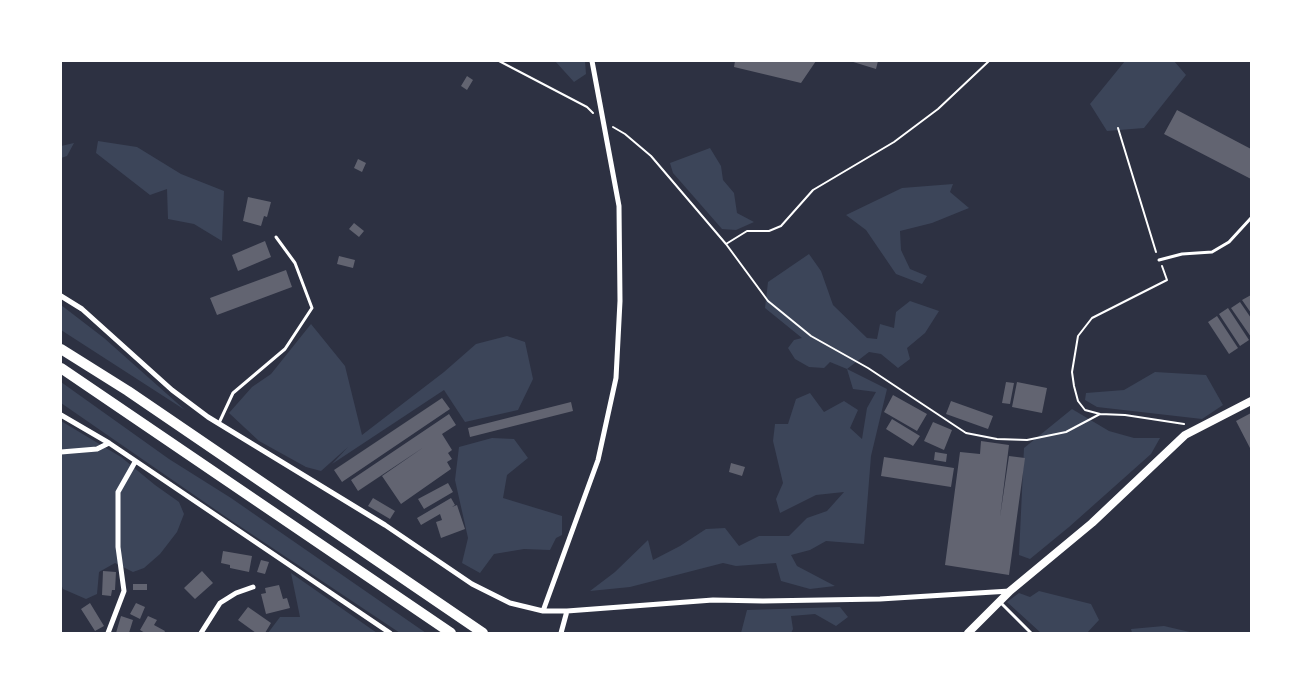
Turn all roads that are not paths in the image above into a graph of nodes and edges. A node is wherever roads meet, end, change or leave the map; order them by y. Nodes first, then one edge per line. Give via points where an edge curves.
1 (592, 61) edge
2 (1251, 218) edge
3 (276, 238) dead end
4 (1159, 260) road end
5 (61, 296) edge
6 (61, 349) edge
7 (61, 368) edge
8 (1251, 401) edge
9 (61, 416) edge
10 (219, 423) junction
11 (108, 444) junction
12 (61, 452) edge
13 (135, 462) junction
14 (253, 587) dead end
15 (1010, 591) junction
16 (1000, 601) junction
17 (543, 611) junction
18 (567, 611) junction
19 (108, 633) edge
20 (201, 633) edge
21 (390, 633) edge
22 (451, 633) edge
23 (483, 633) edge
24 (561, 633) edge
25 (968, 633) edge
26 (1031, 633) edge

1 - 17 street via 619,206 620,302 616,378 598,460
2 - 4 lane via 1229,242 1212,252
3 - 10 lane via 296,263 312,308 285,349 233,393
5 - 10 street via 82,309 172,390
6 - 23 highway via 128,391
7 - 22 highway
8 - 15 street via 1185,435 1092,523
9 - 11 street
10 - 17 street via 385,525 472,584 510,603
11 - 12 street via 98,449
11 - 13 street
13 - 19 street via 118,492 118,547 124,591
13 - 21 street
14 - 20 street via 220,603
15 - 16 street
15 - 18 street via 880,599 713,600
16 - 25 street
16 - 26 lane
17 - 18 street
18 - 24 street

